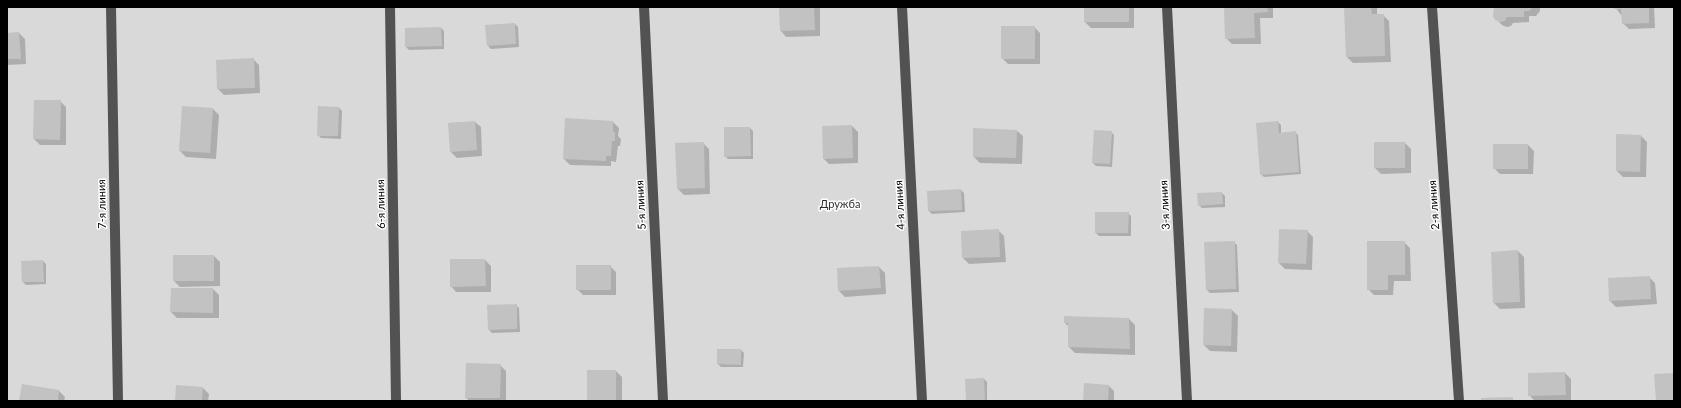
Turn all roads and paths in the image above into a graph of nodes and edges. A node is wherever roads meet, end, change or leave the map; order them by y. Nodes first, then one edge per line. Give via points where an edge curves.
1 (111, 7) edge
2 (390, 7) edge
3 (644, 7) edge
4 (902, 7) edge
5 (1167, 7) edge
6 (1432, 7) edge
7 (118, 401) edge
8 (396, 401) edge
9 (663, 401) edge
10 (922, 401) edge
11 (1187, 401) edge
12 (1459, 401) edge

1 - 7 street, 7-я линия
2 - 8 street, 6-я линия
3 - 9 street, 5-я линия
4 - 10 street, 4-я линия
5 - 11 street, 3-я линия
6 - 12 street, 2-я линия

